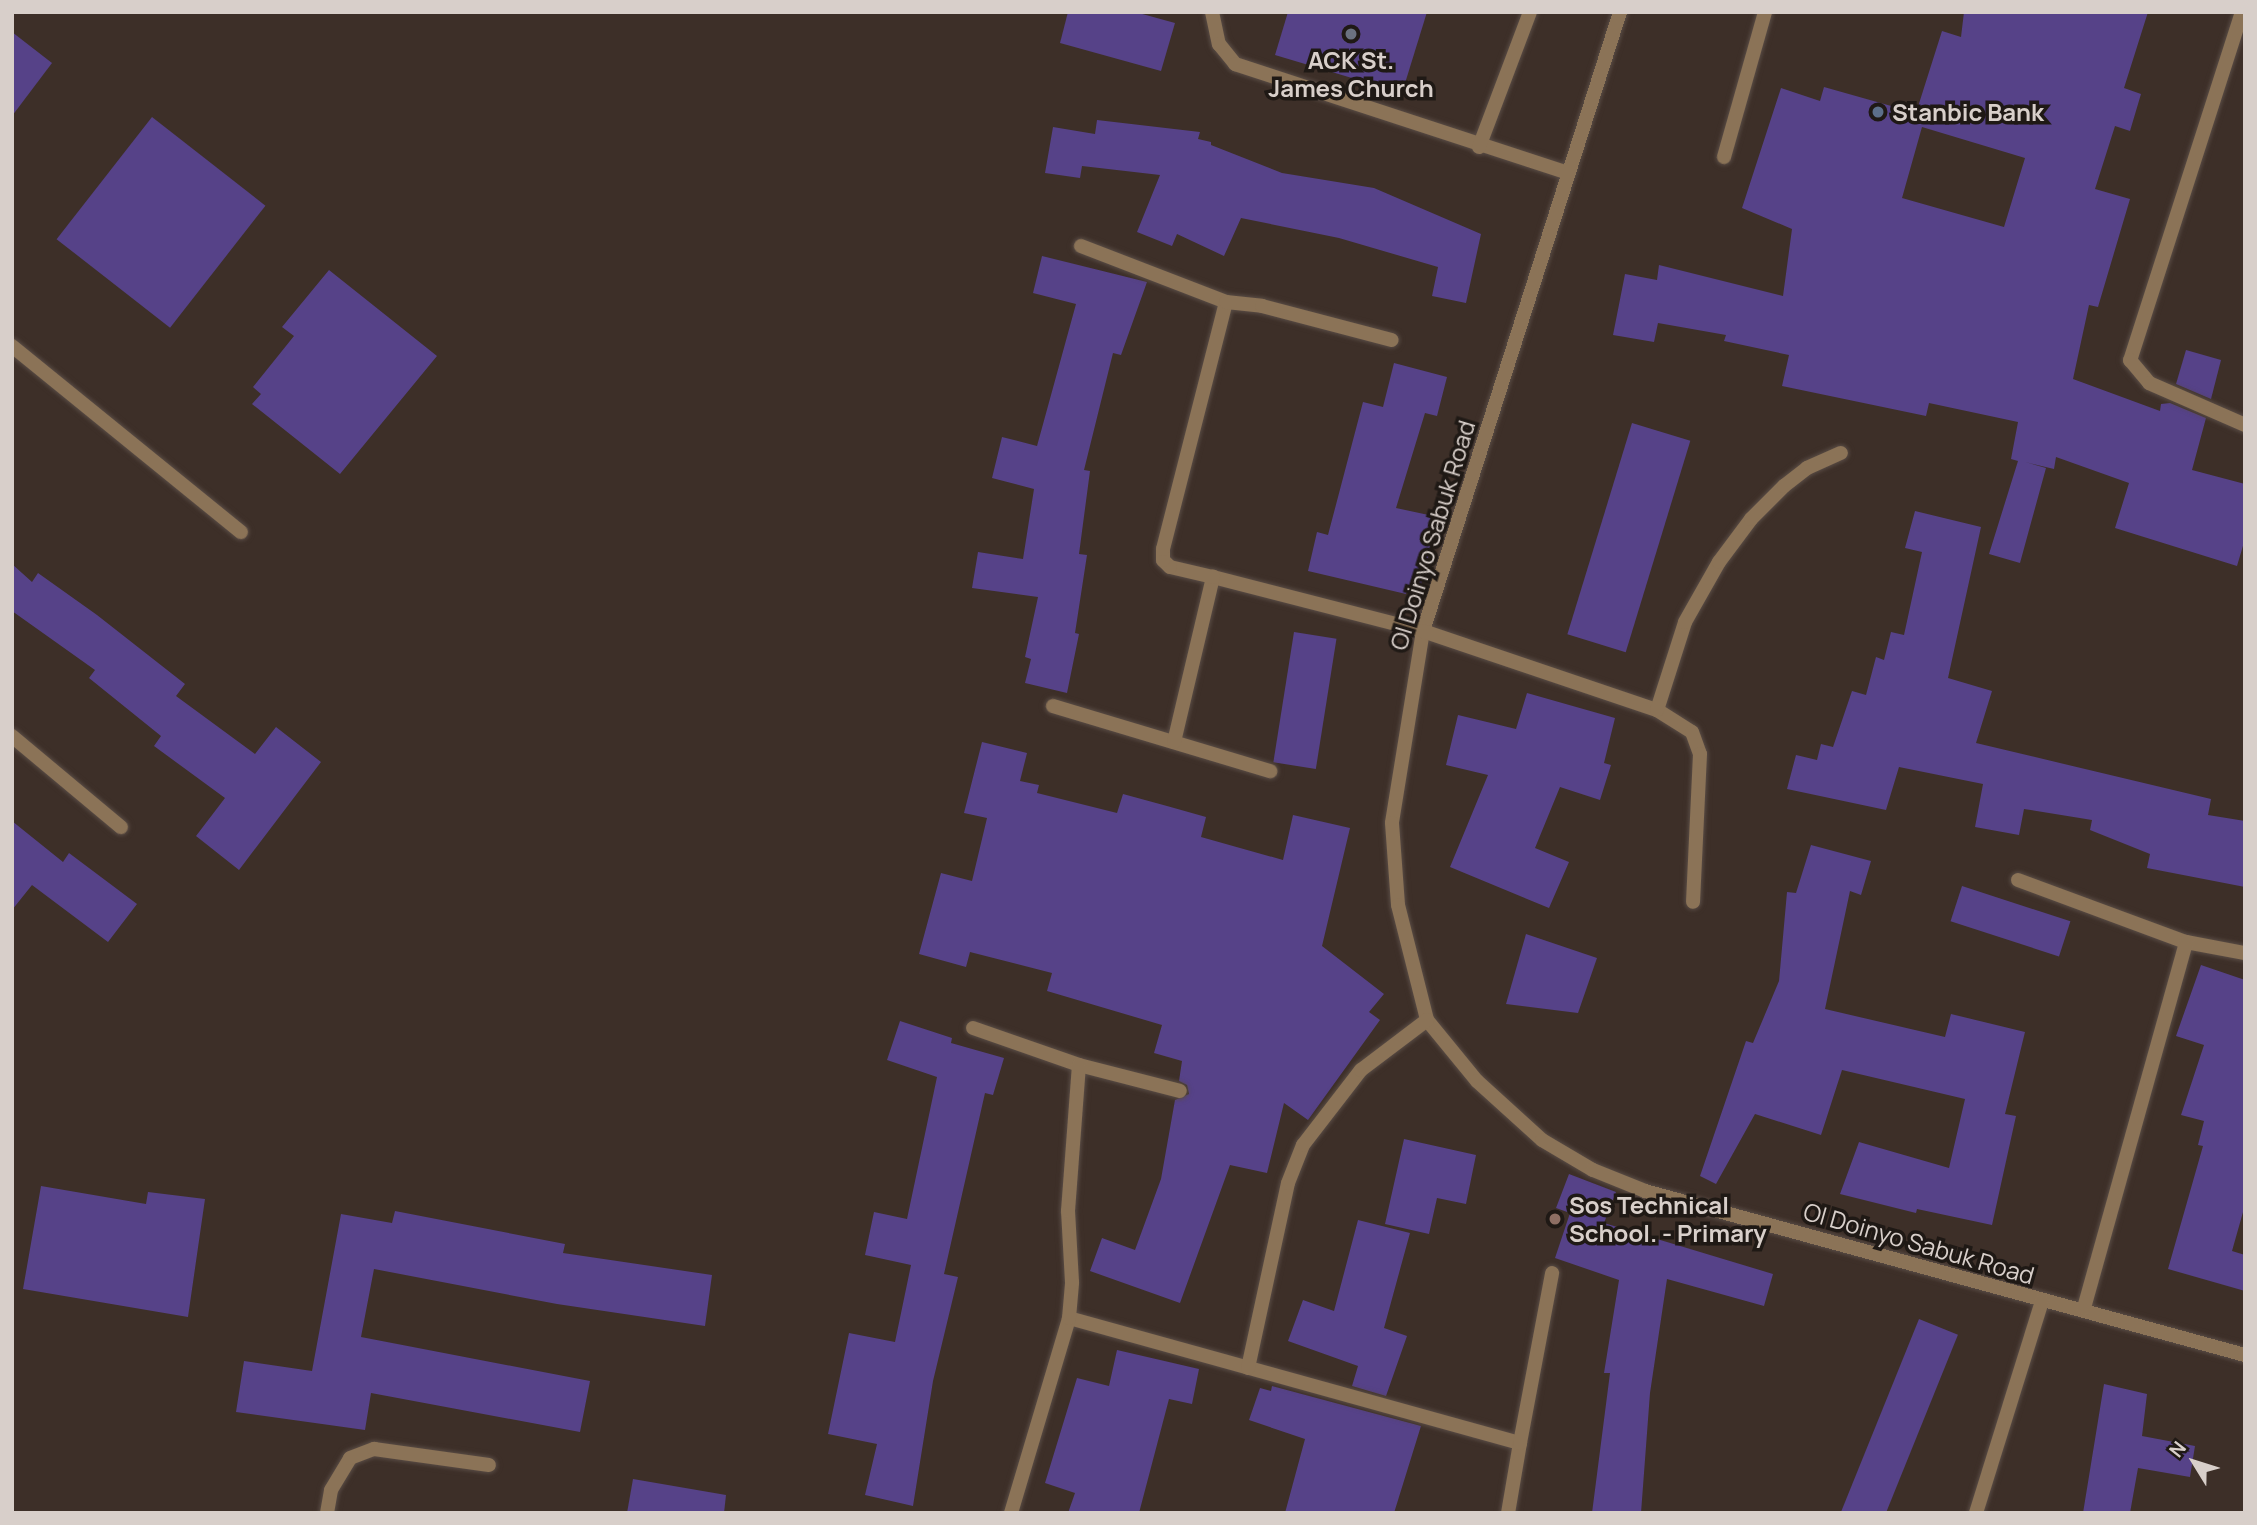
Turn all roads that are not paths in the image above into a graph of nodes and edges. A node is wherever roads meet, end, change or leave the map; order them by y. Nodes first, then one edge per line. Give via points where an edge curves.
1 (1212, 12) edge
2 (1530, 12) edge
3 (1620, 12) edge
4 (1765, 12) edge
5 (2242, 12) edge
6 (1479, 146) junction
7 (1724, 157) dead end
8 (1569, 173) junction
9 (1081, 246) dead end
10 (1226, 302) junction
11 (1392, 340) dead end
12 (12, 346) edge
13 (2245, 425) edge
14 (1841, 453) dead end
15 (241, 532) dead end
16 (1213, 577) junction
17 (1423, 631) junction
18 (1053, 706) dead end
19 (1657, 710) junction
20 (12, 736) edge
21 (1174, 742) junction
22 (1270, 771) dead end
23 (121, 827) dead end
24 (2018, 880) dead end
25 (1693, 902) dead end
26 (2186, 942) junction
27 (2245, 953) edge
28 (1427, 1020) junction
29 (972, 1028) dead end
30 (1079, 1065) junction
31 (1180, 1091) dead end
32 (1552, 1273) dead end
33 (2042, 1301) junction
34 (2084, 1308) junction
35 (1069, 1318) junction
36 (2245, 1355) edge
37 (1248, 1368) junction
38 (1520, 1443) junction
39 (489, 1465) dead end
40 (327, 1513) edge
41 (1011, 1513) edge
42 (1508, 1513) edge
43 (1976, 1513) edge

1 - 6 street via 1219,44 1235,64
2 - 6 street
3 - 8 street, Ol Doinyo Sabuk Road
4 - 7 street
5 - 13 street via 2130,360 2149,383
6 - 8 street
8 - 17 street, Ol Doinyo Sabuk Road
9 - 10 street
10 - 11 street
10 - 16 street via 1163,549 1163,560 1170,567
12 - 15 street
14 - 19 street via 1807,468 1784,486 1751,519 1719,562 1685,622
16 - 17 street
16 - 21 street
17 - 19 street
17 - 28 street, Ol Doinyo Sabuk Road via 1392,823 1398,905
18 - 21 street
19 - 25 street via 1692,732 1700,754
20 - 23 street
21 - 22 street
24 - 26 street
26 - 27 street
26 - 34 street
28 - 33 street, Ol Doinyo Sabuk Road via 1477,1081 1542,1140 1593,1170 1645,1191
28 - 37 street via 1361,1070 1303,1145 1288,1184
29 - 30 street
30 - 31 street
30 - 35 street via 1069,1176
32 - 38 street
33 - 34 street, Ol Doinyo Sabuk Road
33 - 43 street
34 - 36 street, Ol Doinyo Sabuk Road
35 - 37 street
35 - 41 street
37 - 38 street
38 - 42 street
39 - 40 street via 374,1449 350,1458 331,1490

